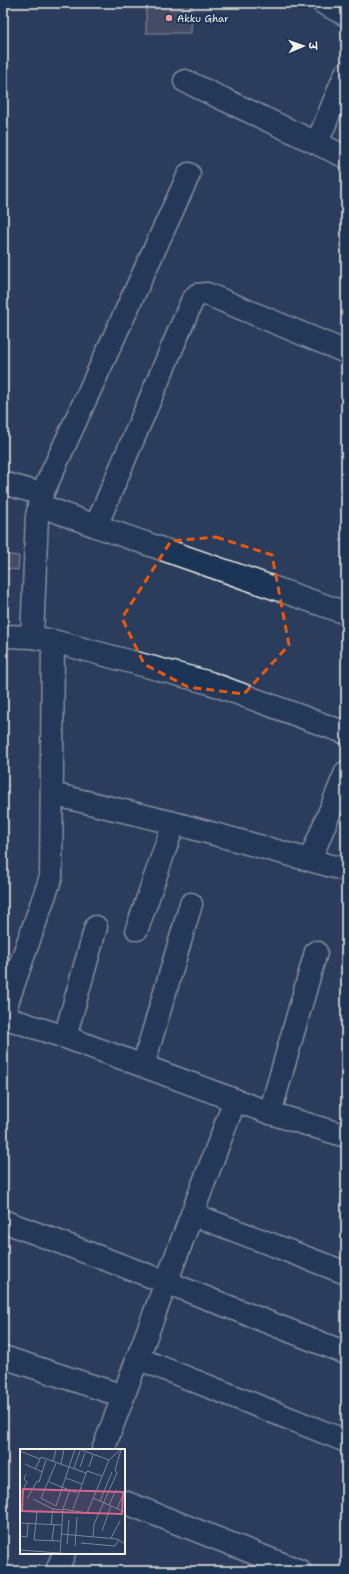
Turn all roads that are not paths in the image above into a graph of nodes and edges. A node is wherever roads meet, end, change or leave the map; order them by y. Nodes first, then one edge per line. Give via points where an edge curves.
1 (322, 3) edge
2 (346, 15) edge
3 (346, 73) edge
4 (185, 81) dead end
5 (317, 143) junction
6 (346, 157) edge
7 (189, 174) dead end
8 (346, 352) edge
9 (3, 483) edge
10 (40, 499) junction
11 (96, 526) junction
12 (346, 613) edge
13 (3, 636) edge
14 (32, 637) junction
15 (53, 641) junction
16 (346, 733) edge
17 (346, 772) edge
18 (52, 794) junction
19 (174, 823) junction
20 (310, 860) junction
21 (346, 870) edge
22 (191, 904) dead end
23 (96, 927) dead end
24 (137, 929) dead end
25 (316, 952) dead end
26 (3, 1014) edge
27 (3, 1017) edge
28 (66, 1037) junction
29 (143, 1066) junction
30 (236, 1100) junction
31 (270, 1113) junction
32 (346, 1136) edge
33 (192, 1214) junction
34 (3, 1221) edge
35 (346, 1273) edge
36 (166, 1282) junction
37 (346, 1353) edge
38 (3, 1357) edge
39 (137, 1358) junction
40 (123, 1396) junction
41 (346, 1441) edge
42 (103, 1449) edge
43 (125, 1502) edge
44 (64, 1554) edge
45 (57, 1571) edge
46 (300, 1571) edge

1 - 2 street
3 - 5 street
4 - 5 street
5 - 6 street
7 - 10 street
8 - 11 street via 207,294 197,295 192,301
9 - 10 street
10 - 11 street
10 - 14 street
11 - 12 street
13 - 14 street
14 - 15 street
15 - 16 street via 210,683
15 - 18 street
17 - 20 street
18 - 19 street
18 - 26 street via 51,877
19 - 20 street
19 - 24 street
20 - 21 street
22 - 29 street
23 - 28 street
25 - 31 street
27 - 28 street
28 - 29 street
29 - 30 street
30 - 31 street
30 - 33 street
31 - 32 street
33 - 35 street
33 - 36 street
34 - 36 street
36 - 37 street
36 - 39 street
38 - 40 street
39 - 40 street
39 - 41 street
40 - 42 street
43 - 46 street
44 - 45 street

